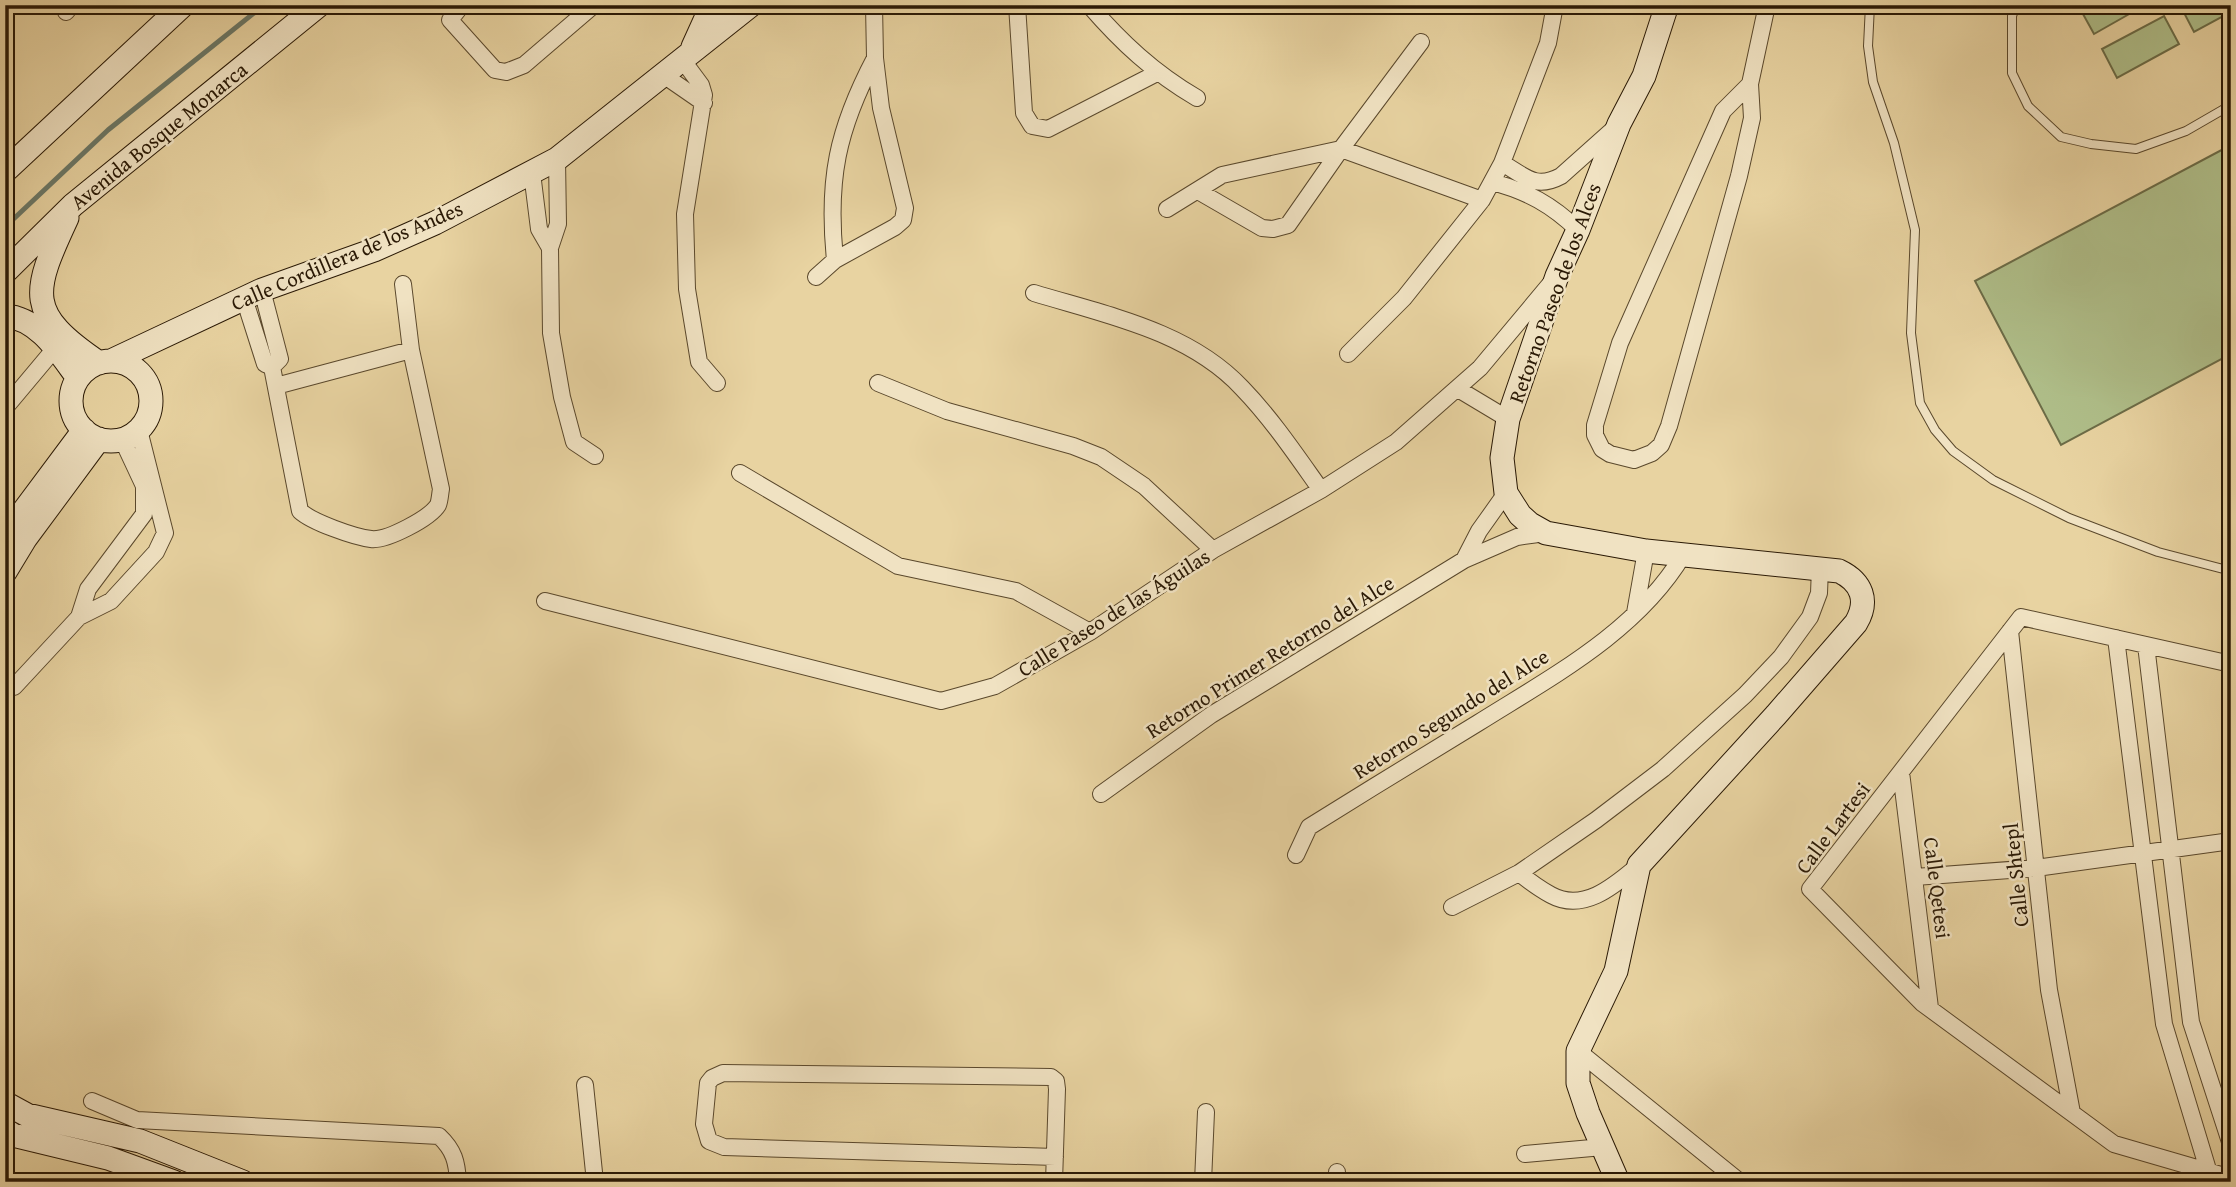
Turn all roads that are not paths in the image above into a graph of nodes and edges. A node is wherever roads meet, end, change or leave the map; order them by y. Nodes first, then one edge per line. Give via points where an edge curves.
1 (183, 5) edge
2 (319, 5) edge
3 (462, 5) edge
4 (594, 5) edge
5 (712, 5) edge
6 (751, 5) edge
7 (874, 5) edge
8 (1017, 5) edge
9 (1088, 5) edge
10 (1555, 5) edge
11 (1767, 5) edge
12 (1870, 5) edge
13 (2016, 5) edge
14 (1663, 11) edge
15 (1422, 42) dead end
16 (687, 54) junction
17 (875, 58) junction
18 (1157, 73) junction
19 (662, 74) junction
20 (1750, 84) junction
21 (1197, 98) dead end
22 (704, 103) junction
23 (2231, 105) edge
24 (1619, 124) junction
25 (1340, 149) junction
26 (556, 159) junction
27 (5, 172) edge
28 (1497, 172) junction
29 (532, 173) junction
30 (1198, 191) junction
31 (1482, 200) junction
32 (73, 205) junction
33 (1167, 209) dead end
34 (1578, 230) junction
35 (550, 248) junction
36 (835, 260) junction
37 (5, 272) edge
38 (1557, 276) junction
39 (816, 277) dead end
40 (403, 285) dead end
41 (1034, 293) dead end
42 (253, 294) junction
43 (5, 316) edge
44 (167, 334) junction
45 (60, 343) junction
46 (411, 350) junction
47 (1348, 354) dead end
48 (105, 362) junction
49 (143, 377) junction
50 (78, 378) junction
51 (718, 383) dead end
52 (878, 383) dead end
53 (276, 386) junction
54 (1458, 388) junction
55 (5, 408) edge
56 (1508, 419) junction
57 (111, 435) junction
58 (595, 456) dead end
59 (740, 473) dead end
60 (1321, 490) junction
61 (1506, 494) junction
62 (1546, 533) junction
63 (5, 536) edge
64 (1213, 550) junction
65 (1646, 551) junction
66 (1683, 555) junction
67 (1464, 560) junction
68 (1820, 568) junction
69 (2231, 571) edge
70 (5, 572) edge
71 (545, 601) dead end
72 (1635, 613) junction
73 (79, 617) junction
74 (2010, 631) junction
75 (1090, 632) junction
76 (2116, 638) junction
77 (2146, 645) junction
78 (2231, 664) edge
79 (14, 687) dead end
80 (1901, 772) junction
81 (1101, 794) dead end
82 (2231, 841) edge
83 (2169, 850) junction
84 (2143, 854) junction
85 (1296, 855) dead end
86 (1639, 865) junction
87 (2036, 868) junction
88 (1519, 873) junction
89 (1915, 877) junction
90 (1452, 907) dead end
91 (1930, 1008) junction
92 (1578, 1051) junction
93 (585, 1085) dead end
94 (92, 1101) dead end
95 (5, 1103) edge
96 (1206, 1112) dead end
97 (2072, 1113) junction
98 (5, 1130) edge
99 (2231, 1145) edge
100 (1603, 1147) junction
101 (1525, 1154) dead end
102 (1055, 1157) junction
103 (2209, 1173) junction
104 (2231, 1178) edge
105 (174, 1182) edge
106 (243, 1182) edge
107 (458, 1182) edge
108 (595, 1182) edge
109 (1054, 1182) edge
110 (1203, 1182) edge
111 (1618, 1182) edge
112 (1740, 1182) edge

1 - 27 street
2 - 32 street, Avenida Bosque Monarca
3 - 4 street via 450,20 495,70 506,72 524,65
5 - 16 street, Calle Cordillera de los Andes
6 - 16 street, Calle Cordillera de los Andes
7 - 17 street
8 - 18 street via 1024,113 1032,126 1048,129
9 - 18 street
10 - 28 street via 1548,43
11 - 20 street
12 - 69 lane via 1872,82 1894,143 1915,230 1911,332 1920,403 1936,430 1953,451 1993,480 2068,518 2158,552
13 - 23 lane via 2012,73 2028,106 2061,137 2136,149 2186,131
14 - 24 street, Retorno Paseo de los Alces via 1644,76
15 - 25 street
16 - 19 street, Calle Cordillera de los Andes
16 - 22 street
17 - 36 street via 855,95 839,145 831,218
17 - 36 street via 881,108 905,208 903,220
18 - 21 street
19 - 22 street
19 - 26 street, Calle Cordillera de los Andes
20 - 20 street via 1723,111 1620,343 1595,425 1597,441 1609,454 1634,460 1644,457 1661,444 1669,426 1739,176 1752,118
22 - 51 street via 685,214 687,289 699,362
24 - 28 street via 1551,181 1538,183
24 - 34 street, Retorno Paseo de los Alces
25 - 30 street via 1222,175
25 - 30 street via 1288,225 1262,228
25 - 31 street
26 - 29 street, Calle Cordillera de los Andes
26 - 35 street via 558,224
28 - 31 street
28 - 34 street
29 - 35 street via 539,229
29 - 42 street, Calle Cordillera de los Andes via 423,229
30 - 33 street
31 - 47 street via 1404,298
32 - 37 street, Avenida Bosque Monarca
32 - 45 street via 47,262 40,292
34 - 38 street, Retorno Paseo de los Alces
35 - 58 street via 551,333 562,397 574,442
36 - 39 street
38 - 54 street, Calle Paseo de las Águilas
38 - 56 street, Retorno Paseo de los Alces
40 - 46 street
41 - 60 street via 1144,326 1220,368 1277,428
42 - 44 street, Calle Cordillera de los Andes
42 - 53 street via 280,359 272,367
43 - 45 street via 24,320
44 - 48 street, Calle Cordillera de los Andes
44 - 49 street
45 - 48 street
45 - 50 street
45 - 55 street
46 - 53 street
46 - 53 street via 441,489 431,513 391,536 372,540 310,520 300,511
48 - 49 street via 123,363
48 - 50 street
49 - 57 street via 151,404 145,423
50 - 57 street via 72,399 77,421
52 - 64 street via 947,411 1101,457 1144,486
54 - 56 street
54 - 60 street, Calle Paseo de las Águilas via 1396,442
56 - 61 street, Retorno Paseo de los Alces via 1502,458
57 - 63 street
57 - 70 street via 25,539
57 - 73 street via 144,486 144,514 88,589
57 - 73 street via 165,533 156,552 111,601
59 - 75 street via 898,566 1016,591
60 - 64 street, Calle Paseo de las Águilas
61 - 62 street via 1521,516
61 - 67 street
62 - 65 street
62 - 67 street, Retorno Primer Retorno del Alce via 1517,537
64 - 75 street, Calle Paseo de las Águilas
65 - 66 street
65 - 72 street
66 - 68 street
66 - 72 street, Retorno Segundo del Alce via 1662,587
67 - 81 street, Retorno Primer Retorno del Alce via 1211,715
68 - 86 street via 1839,571 1858,585 1864,599 1856,623
68 - 88 street via 1819,593 1810,617 1745,695 1663,769
71 - 75 street, Calle Paseo de las Águilas via 941,701 995,686
72 - 85 street, Retorno Segundo del Alce via 1564,669 1309,827
73 - 79 street
74 - 76 street via 2021,617
74 - 80 street, Calle Lartesi
74 - 87 street, Calle Shtepl
76 - 77 street
76 - 84 street
77 - 78 street
77 - 83 street
80 - 89 street, Calle Qetesi
80 - 91 street, Calle Lartesi via 1810,889
82 - 83 street
83 - 84 street
83 - 99 street via 2191,1022
84 - 87 street
84 - 103 street via 2164,1024
86 - 88 street via 1599,894 1572,901 1553,896
86 - 92 street via 1616,971
87 - 89 street
87 - 97 street, Calle Shtepl via 2049,990
88 - 90 street
89 - 91 street, Calle Qetesi
91 - 97 street, Calle Lartesi
92 - 100 street via 1578,1083
92 - 112 street
93 - 108 street
94 - 107 street via 138,1120 439,1136 457,1161
95 - 106 street via 27,1115 140,1141
96 - 110 street
97 - 103 street, Calle Lartesi via 2114,1144
98 - 105 street via 108,1158
100 - 101 street
100 - 111 street
102 - 102 street via 724,1147 709,1141 705,1130 708,1083 723,1073 1051,1077 1057,1089
102 - 109 street
103 - 104 street, Calle Lartesi

